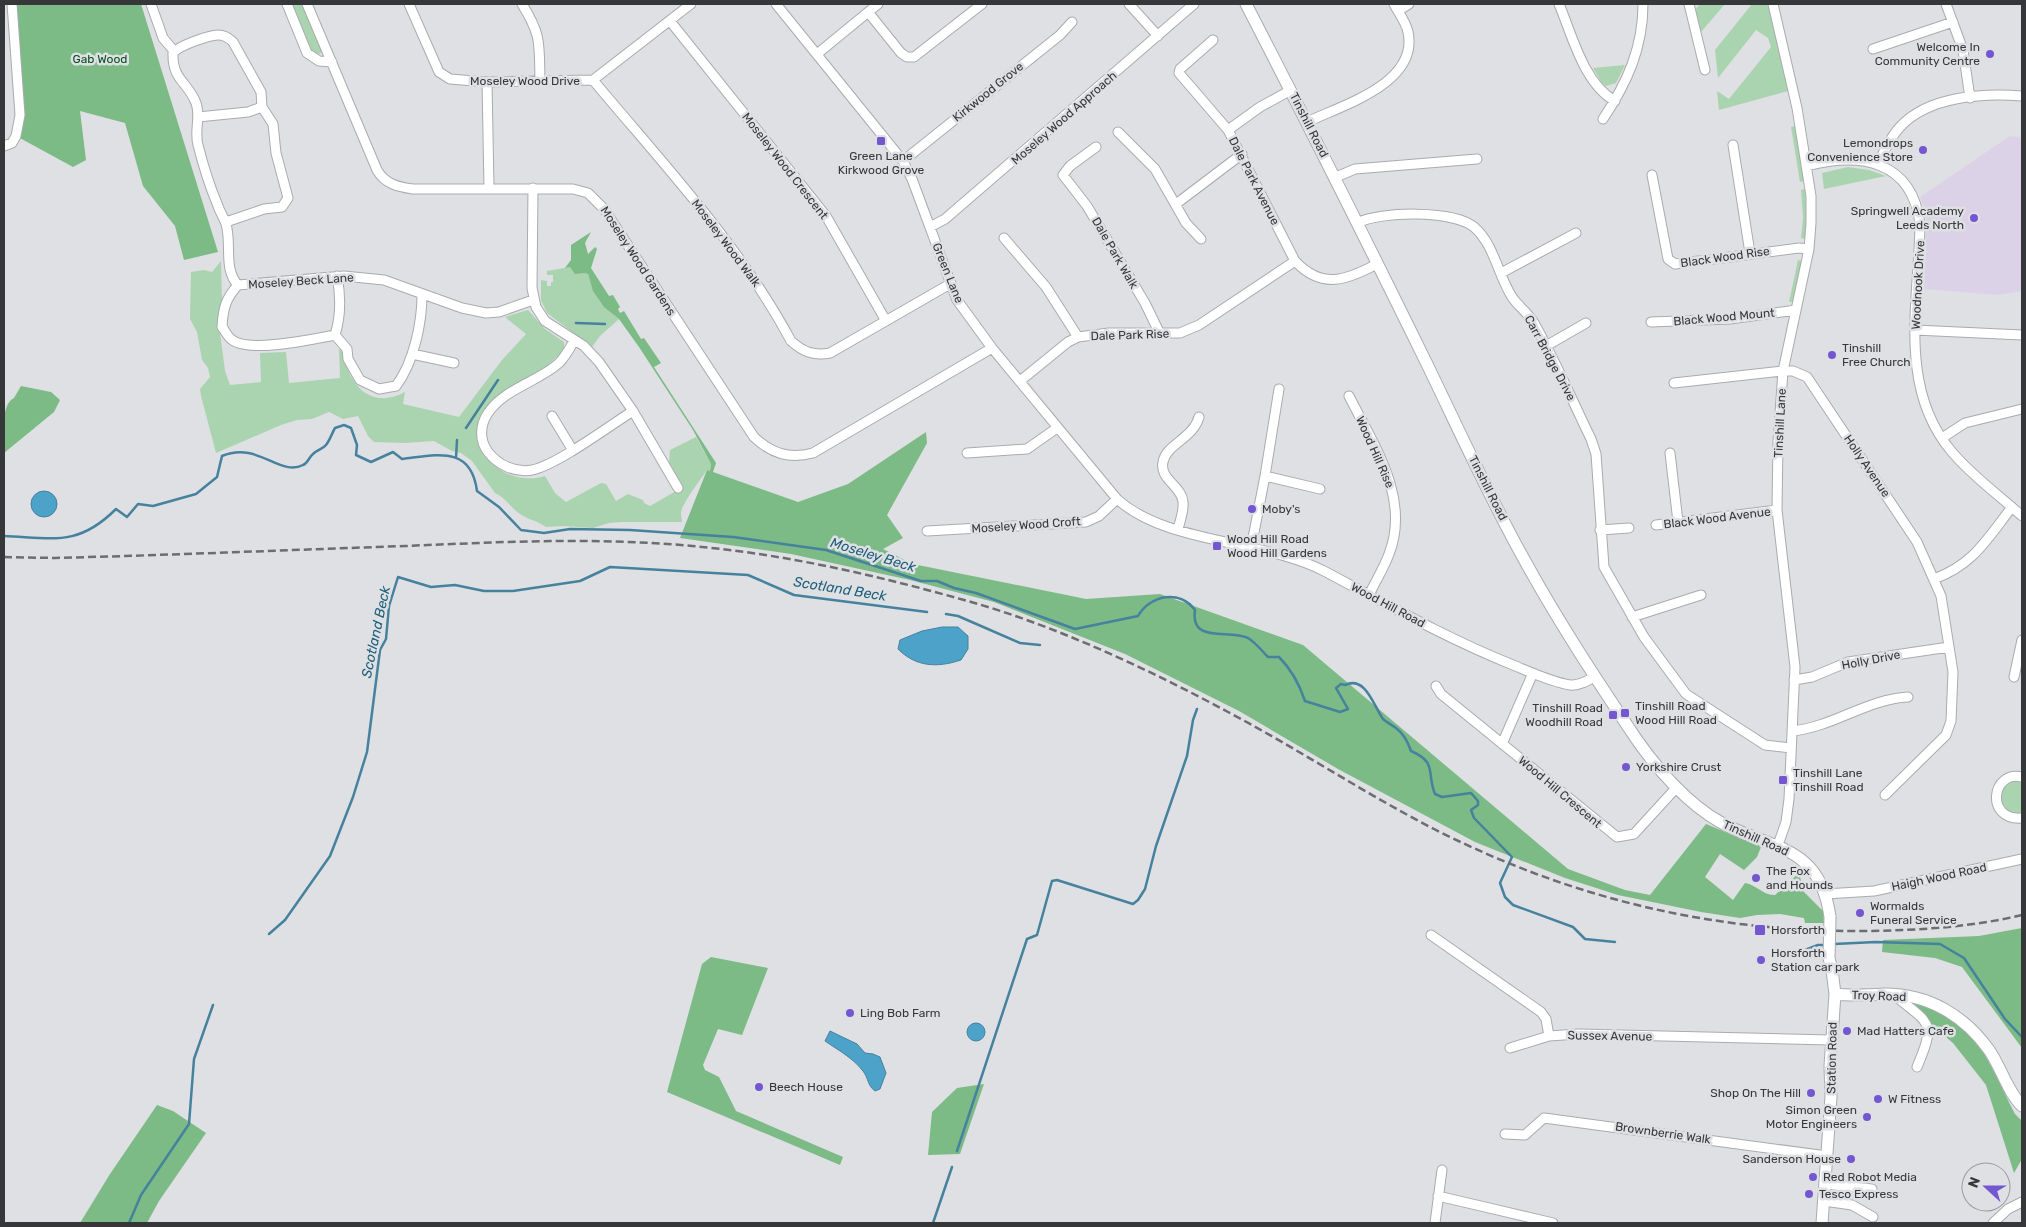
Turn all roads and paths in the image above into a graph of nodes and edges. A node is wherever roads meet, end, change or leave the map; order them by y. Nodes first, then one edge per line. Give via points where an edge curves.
1 (12, 4) edge
2 (151, 4) edge
3 (287, 4) edge
4 (408, 4) edge
5 (522, 4) edge
6 (692, 4) edge
7 (776, 4) edge
8 (878, 4) edge
9 (982, 4) edge
10 (1129, 4) edge
11 (1194, 4) edge
12 (1246, 4) edge
13 (1409, 4) edge
14 (1559, 4) edge
15 (1643, 4) edge
16 (1689, 4) edge
17 (1773, 4) edge
18 (1946, 4) edge
19 (311, 5) edge
20 (1396, 8) edge
21 (868, 12) junction
22 (670, 21) junction
23 (1072, 22) dead end
24 (1953, 22) junction
25 (1158, 36) junction
26 (1213, 40) dead end
27 (1873, 49) dead end
28 (174, 51) junction
29 (817, 54) junction
30 (332, 62) junction
31 (1705, 70) dead end
32 (593, 80) junction
33 (540, 81) junction
34 (487, 82) junction
35 (1291, 90) junction
36 (2022, 96) edge
37 (1970, 98) junction
38 (1615, 101) junction
39 (262, 107) junction
40 (198, 117) junction
41 (1603, 119) dead end
42 (1307, 122) junction
43 (1228, 130) junction
44 (1118, 132) dead end
45 (1733, 145) dead end
46 (4, 146) edge
47 (1096, 147) dead end
48 (1242, 154) junction
49 (1477, 159) dead end
50 (902, 161) junction
51 (1878, 163) junction
52 (1807, 166) junction
53 (1652, 175) dead end
54 (1336, 177) junction
55 (489, 188) junction
56 (533, 188) junction
57 (1176, 204) junction
58 (226, 222) junction
59 (1357, 223) junction
60 (930, 227) junction
61 (1576, 233) dead end
62 (1004, 238) dead end
63 (1201, 239) dead end
64 (1809, 249) junction
65 (1750, 253) junction
66 (1295, 261) junction
67 (1377, 264) junction
68 (1501, 273) junction
69 (337, 276) junction
70 (950, 284) junction
71 (238, 285) junction
72 (422, 294) junction
73 (533, 300) junction
74 (1796, 310) junction
75 (886, 321) junction
76 (1651, 322) dead end
77 (1586, 323) dead end
78 (1916, 330) junction
79 (1160, 334) junction
80 (2022, 334) edge
81 (335, 336) junction
82 (1078, 337) junction
83 (574, 341) junction
84 (1546, 346) junction
85 (992, 348) junction
86 (412, 354) junction
87 (454, 363) dead end
88 (1784, 371) junction
89 (1020, 381) junction
90 (1674, 383) dead end
91 (1279, 389) dead end
92 (1349, 396) dead end
93 (2022, 409) edge
94 (634, 411) junction
95 (552, 416) dead end
96 (1198, 417) dead end
97 (1058, 428) junction
98 (1942, 438) junction
99 (572, 449) junction
100 (967, 452) dead end
101 (1670, 453) dead end
102 (1265, 476) junction
103 (678, 488) dead end
104 (1320, 488) dead end
105 (1117, 499) junction
106 (2012, 508) junction
107 (1778, 510) junction
108 (2022, 516) edge
109 (1678, 522) junction
110 (1656, 525) dead end
111 (1629, 528) dead end
112 (1178, 529) junction
113 (1600, 530) junction
114 (927, 532) dead end
115 (1251, 548) junction
116 (1934, 579) junction
117 (1369, 595) junction
118 (1701, 595) dead end
119 (1632, 617) junction
120 (2022, 640) edge
121 (1949, 647) junction
122 (1533, 673) junction
123 (1594, 677) junction
124 (2014, 677) dead end
125 (1794, 680) junction
126 (1436, 686) dead end
127 (1908, 697) dead end
128 (1792, 731) junction
129 (1502, 744) junction
130 (1791, 748) junction
131 (2022, 777) edge
132 (1677, 787) junction
133 (1885, 795) dead end
134 (2022, 819) edge
135 (1778, 845) junction
136 (2022, 859) edge
137 (1825, 894) junction
138 (1431, 935) dead end
139 (1835, 994) junction
140 (1894, 995) junction
141 (1549, 1036) junction
142 (1831, 1040) junction
143 (1510, 1048) dead end
144 (1917, 1067) dead end
145 (2021, 1103) edge
146 (1505, 1134) dead end
147 (1827, 1156) junction
148 (1442, 1170) dead end
149 (1826, 1184) junction
150 (1872, 1189) dead end
151 (1438, 1196) junction
152 (1824, 1201) junction
153 (2022, 1202) edge
154 (1873, 1216) dead end
155 (1435, 1223) edge
156 (1553, 1223) edge
157 (1822, 1223) edge
158 (1993, 1223) edge

1 - 46 street via 20,115 16,136 12,143
2 - 28 street via 163,38
3 - 30 street via 307,53 318,61
4 - 34 street, Moseley Wood Drive via 440,72 450,80
5 - 33 street via 537,29
6 - 22 street, Moseley Wood Drive
7 - 29 street, Green Lane
8 - 21 street
9 - 21 street via 914,57 901,53
10 - 25 street
11 - 25 street, Moseley Wood Approach
12 - 35 street, Tinshill Road
13 - 20 street
14 - 38 street via 1592,82
15 - 38 street via 1635,58 1628,79
16 - 31 street
17 - 52 street, Tinshill Lane
18 - 24 street
19 - 30 street, Moseley Wood Gardens
20 - 42 street via 1408,31 1409,48 1397,74 1385,84
21 - 29 street
22 - 32 street, Moseley Wood Drive
22 - 75 street, Moseley Wood Crescent via 826,216
23 - 50 street, Kirkwood Grove
24 - 27 street
24 - 37 street via 1963,50
25 - 60 street, Moseley Wood Approach via 945,219
26 - 43 street, Dale Park Avenue via 1179,73
28 - 39 street via 213,36 227,37 261,92
28 - 40 street via 174,69 194,100
29 - 50 street, Green Lane
30 - 55 street, Moseley Wood Gardens via 377,170 386,181 394,186 413,189
32 - 33 street, Moseley Wood Drive
32 - 75 street, Moseley Wood Walk via 702,208 750,271 791,341 820,355 830,353
33 - 34 street, Moseley Wood Drive
34 - 55 street
35 - 42 street, Tinshill Road
35 - 43 street
36 - 37 street
37 - 51 street via 1947,101 1922,110 1900,126
38 - 41 street
39 - 40 street via 248,112
39 - 58 street via 272,124 276,153 286,183 287,202 282,207 264,209
40 - 58 street, Moseley Beck Lane via 198,145
42 - 54 street, Tinshill Road
43 - 48 street, Dale Park Avenue
44 - 57 street via 1155,169
45 - 65 street
47 - 79 street, Dale Park Walk via 1063,174 1087,206
48 - 57 street
48 - 66 street, Dale Park Avenue
49 - 54 street via 1355,169
50 - 60 street, Green Lane
51 - 52 street, Woodnook Drive via 1855,159 1828,160
51 - 78 street, Woodnook Drive via 1894,173 1909,189 1918,207 1920,239
52 - 64 street, Tinshill Lane via 1811,196
53 - 65 street, Black Wood Rise via 1671,263
54 - 59 street, Tinshill Road
55 - 56 street, Moseley Wood Gardens
56 - 73 street
56 - 85 street, Moseley Wood Gardens via 580,190 597,200 754,437 762,445 784,455 797,457 813,453
57 - 63 street via 1186,223
58 - 71 street, Moseley Beck Lane via 229,267 231,277
59 - 67 street, Tinshill Road
59 - 68 street, Carr Bridge Drive via 1374,216 1444,215 1460,218 1483,237
60 - 70 street, Green Lane
61 - 68 street
62 - 82 street via 1046,287
64 - 65 street, Black Wood Rise
64 - 74 street, Tinshill Lane
66 - 67 street, Dale Park Avenue via 1310,274 1329,280 1354,277
66 - 79 street, Dale Park Rise via 1199,325 1180,332
67 - 123 street, Tinshill Road via 1524,560
68 - 84 street, Carr Bridge Drive via 1512,296 1533,322
69 - 71 street, Moseley Beck Lane
69 - 72 street, Moseley Beck Lane via 384,280
69 - 81 street via 340,320
70 - 75 street, Moseley Wood Walk
70 - 85 street, Green Lane via 966,314
71 - 81 street via 228,295 224,307 222,326 231,340 244,346 304,342
72 - 73 street, Moseley Beck Lane via 486,313 499,312
72 - 86 street
73 - 83 street via 545,320
74 - 76 street, Black Wood Mount via 1730,319
74 - 88 street, Tinshill Lane
77 - 84 street
78 - 80 street
78 - 98 street, Woodnook Drive via 1915,360 1922,394
79 - 82 street, Dale Park Rise via 1109,333
81 - 86 street via 347,349 348,359 360,380 379,389 396,386 406,373
82 - 89 street, Dale Park Rise
83 - 94 street via 584,346 599,362
83 - 99 street via 559,363 494,405 482,429 487,452 515,469 541,467
84 - 113 street, Carr Bridge Drive via 1594,446
85 - 89 street, Green Lane
86 - 87 street
88 - 90 street
88 - 107 street, Tinshill Lane via 1778,441
88 - 116 street, Holly Avenue via 1803,375 1814,386 1918,542
89 - 97 street, Green Lane
91 - 102 street
92 - 117 street, Wood Hill Rise via 1382,463 1395,500 1393,540
93 - 98 street via 1965,423
94 - 99 street
94 - 103 street
95 - 99 street
96 - 112 street via 1192,431 1165,454 1163,460 1164,474 1183,501
97 - 100 street via 1027,449
97 - 105 street, Green Lane
98 - 106 street, Woodnook Drive via 1964,465
101 - 109 street via 1676,469
102 - 104 street
102 - 115 street
105 - 112 street, Green Lane via 1142,517
105 - 114 street, Moseley Wood Croft via 1100,516 1086,522
106 - 108 street, Woodnook Drive
106 - 116 street via 1969,561
107 - 109 street, Black Wood Avenue
107 - 125 street, Tinshill Lane via 1793,642
109 - 110 street, Black Wood Avenue
111 - 113 street
112 - 115 street, Wood Hill Road
113 - 119 street, Carr Bridge Drive via 1604,567
115 - 117 street, Wood Hill Road via 1319,568
116 - 121 street, Holly Avenue via 1941,596
117 - 122 street, Wood Hill Road via 1463,645
118 - 119 street
119 - 130 street, Carr Bridge Drive via 1686,694 1765,744
120 - 124 street
121 - 125 street, Holly Drive via 1848,662 1812,677
121 - 133 street, Holly Avenue via 1954,694 1946,736
122 - 123 street, Wood Hill Road via 1570,685
122 - 129 street
123 - 132 street, Tinshill Road via 1641,745
125 - 128 street, Tinshill Lane
126 - 129 street, Wood Hill Crescent via 1441,694
127 - 128 street via 1884,699 1809,728
128 - 130 street, Tinshill Lane
129 - 132 street, Wood Hill Crescent via 1616,837 1634,834
130 - 135 street, Tinshill Lane via 1787,817
131 - 134 street via 2009,778 2001,783 1996,800 2005,814
132 - 135 street, Tinshill Road via 1720,823
135 - 137 street, Tinshill Road via 1816,875
136 - 137 street, Haigh Wood Road via 1874,892
137 - 139 street, Station Road, bridge via 1830,917 1829,958
138 - 141 street via 1541,1012 1546,1019
139 - 140 street, Troy Road
139 - 142 street, Station Road
140 - 144 street via 1926,1020 1930,1028
140 - 145 street, Troy Road via 1940,1006 1962,1019 1994,1057
141 - 142 street, Sussex Avenue
141 - 143 street, Sussex Avenue
142 - 147 street, Station Road
146 - 147 street, Brownberrie Walk via 1525,1135 1544,1118
147 - 149 street, Station Road
148 - 151 street
149 - 150 street
149 - 152 street, Station Road
151 - 155 street
151 - 156 street
152 - 154 street via 1852,1205
152 - 157 street, Station Road
153 - 158 street

